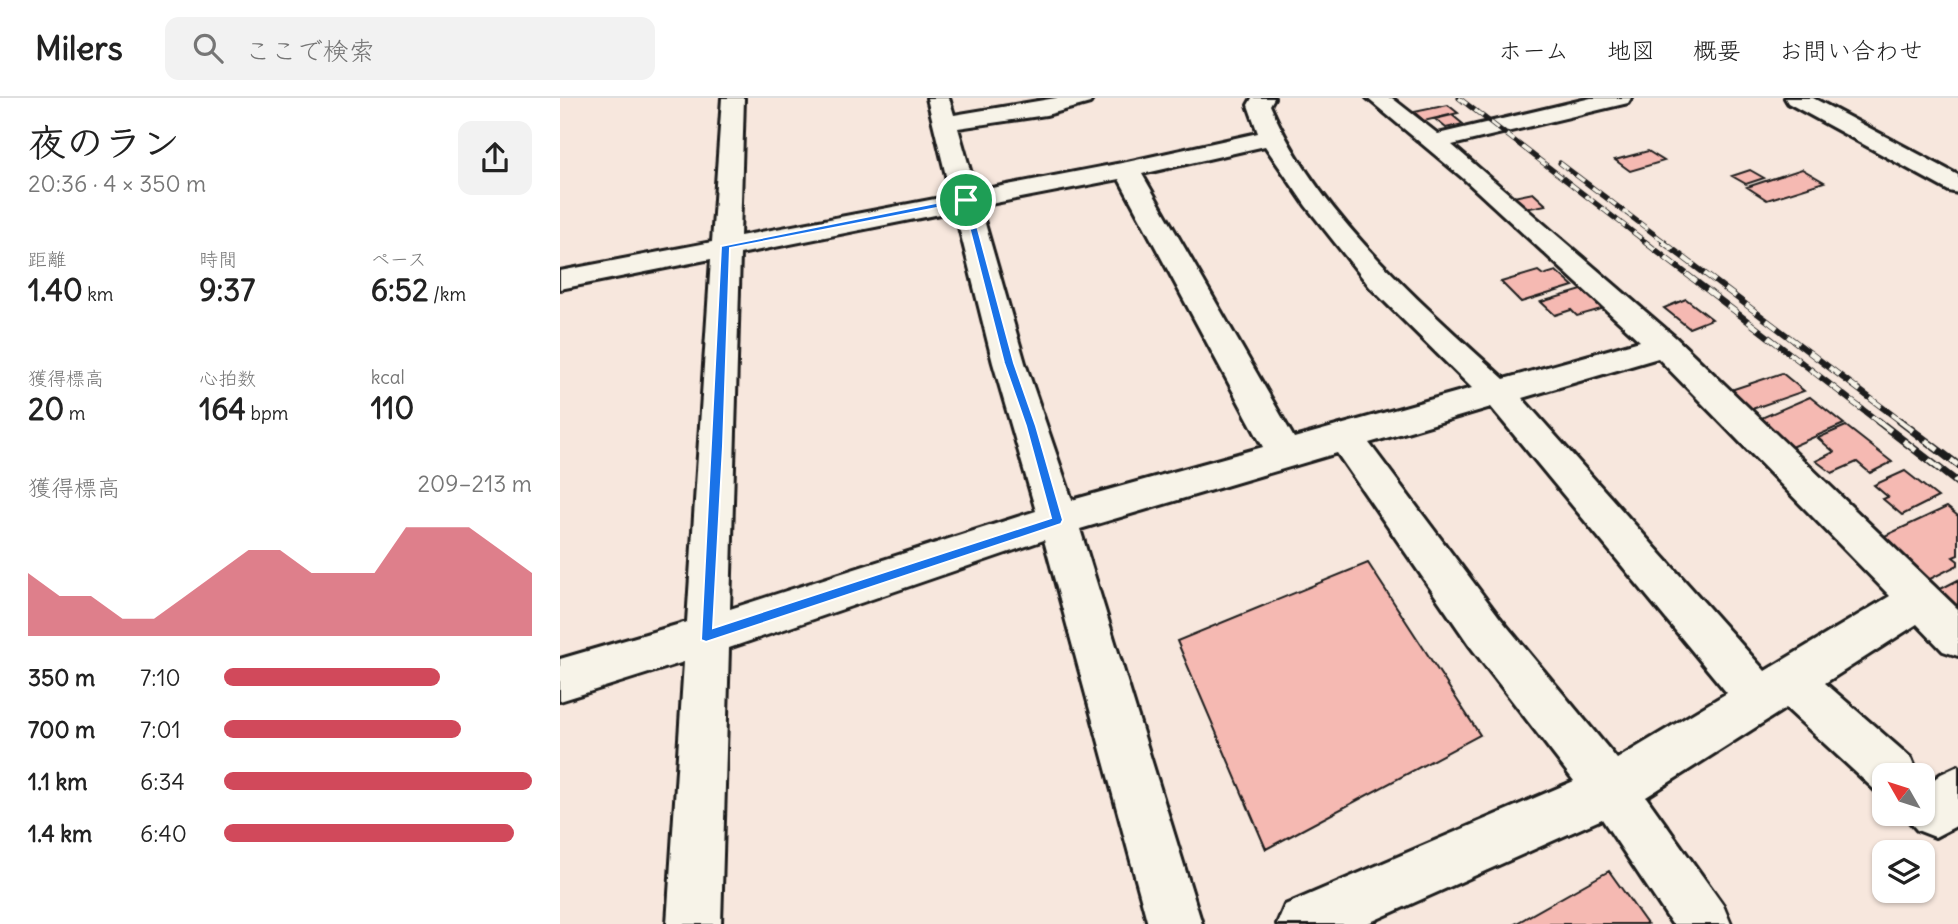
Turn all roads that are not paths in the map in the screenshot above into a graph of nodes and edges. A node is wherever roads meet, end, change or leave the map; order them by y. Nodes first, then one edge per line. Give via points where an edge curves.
1 (733, 98) edge
2 (1082, 98) edge
3 (1263, 98) edge
4 (1378, 98) edge
5 (1620, 98) edge
6 (1796, 98) edge
7 (942, 111) edge
8 (1273, 137) junction
9 (1434, 142) junction
10 (1127, 170) junction
11 (1958, 185) edge
12 (966, 200) junction
13 (725, 246) junction
14 (560, 280) edge
15 (1664, 345) junction
16 (1498, 393) junction
17 (1345, 437) junction
18 (1285, 454) junction
19 (1057, 520) junction
20 (1922, 598) junction
21 (706, 636) junction
22 (1958, 637) edge
23 (560, 680) edge
24 (1774, 690) junction
25 (1877, 763) edge
26 (1611, 790) junction
27 (1958, 791) edge
28 (1936, 811) edge
29 (694, 924) edge
30 (1175, 924) edge
31 (1304, 924) edge
32 (1704, 924) edge

1 - 13 street
2 - 7 street via 1046,108
3 - 8 street via 1259,105
4 - 9 street
5 - 9 street
6 - 11 street
7 - 12 street
8 - 10 street
8 - 16 street via 1315,200 1381,281
9 - 15 street
10 - 12 street
10 - 18 street
12 - 13 street
12 - 19 street
13 - 14 street
13 - 21 street
15 - 16 street
15 - 20 street
16 - 17 street
16 - 24 street
17 - 18 street
17 - 26 street via 1485,632
18 - 19 street
19 - 21 street
19 - 30 street
20 - 22 street
20 - 24 street
21 - 23 street
21 - 29 street
24 - 25 street
24 - 26 street
26 - 31 street
26 - 32 street
27 - 28 street

